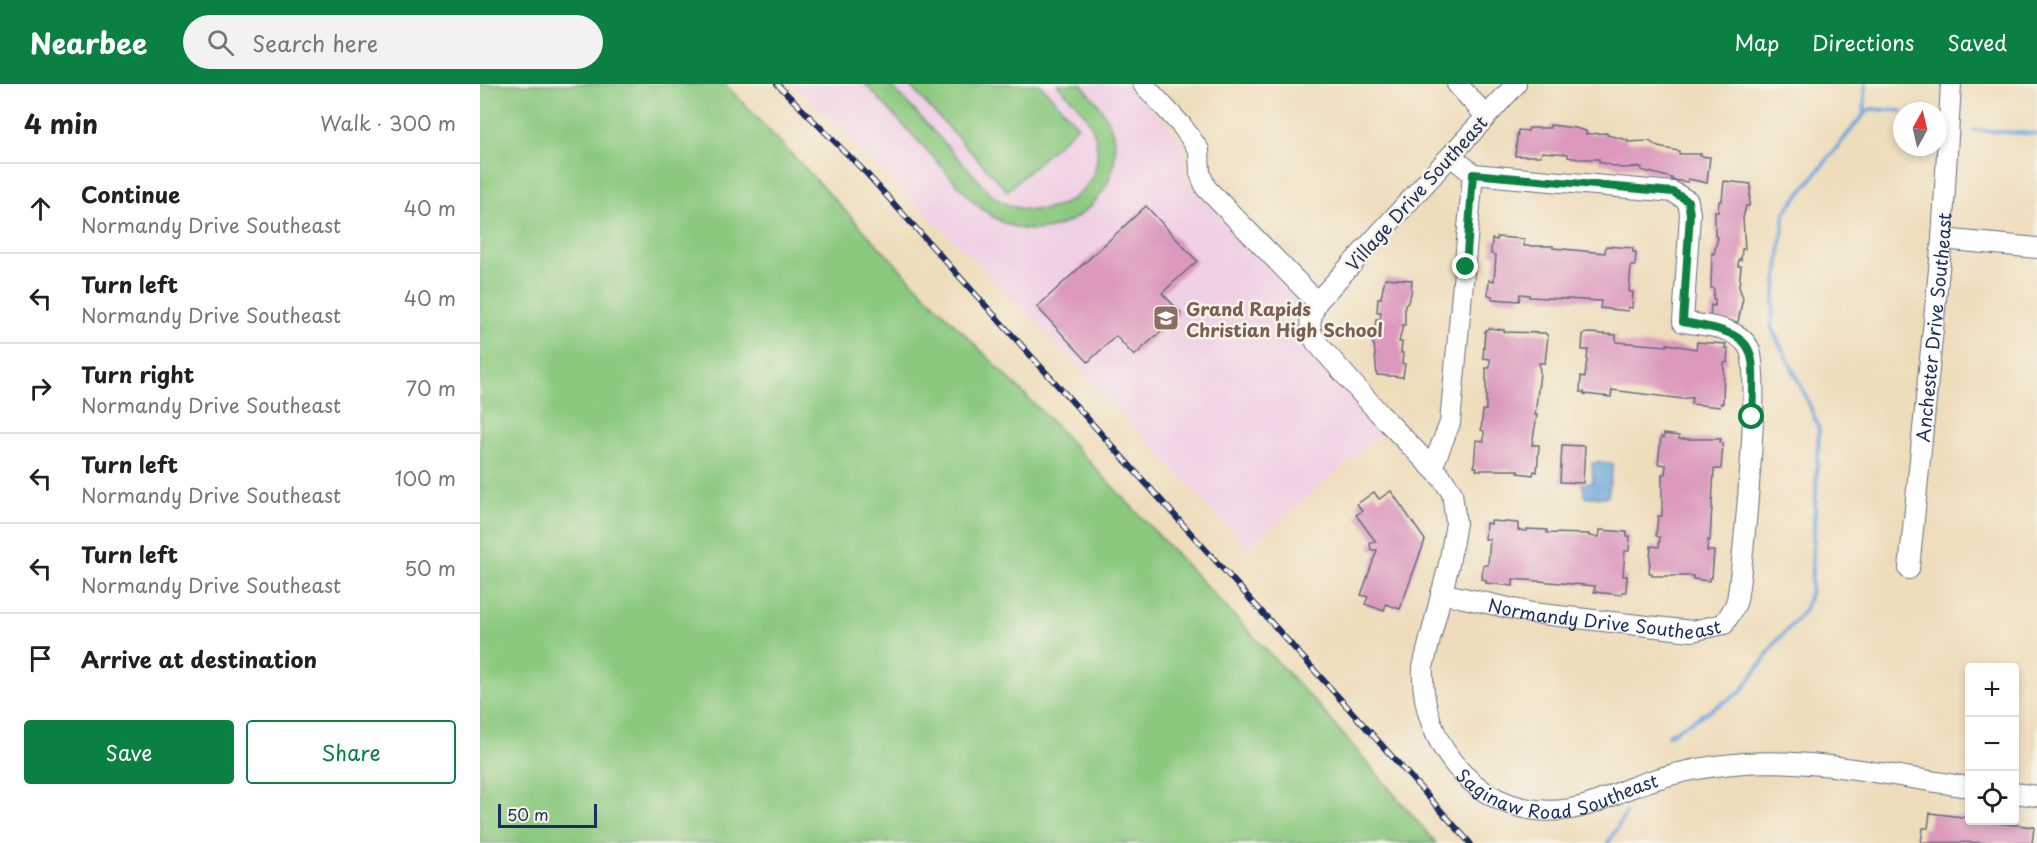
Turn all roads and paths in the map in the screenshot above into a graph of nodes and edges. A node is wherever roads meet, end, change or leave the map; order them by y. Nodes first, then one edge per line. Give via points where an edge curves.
1 (1143, 84) edge
2 (1457, 84) edge
3 (1516, 84) edge
4 (1951, 84) edge
5 (1486, 116) junction
6 (1451, 156) junction
7 (1473, 174) junction
8 (1942, 239) junction
9 (2037, 248) edge
10 (1317, 302) junction
11 (1316, 342) joint
12 (1432, 468) junction
13 (1909, 569) dead end
14 (1441, 593) junction
15 (1965, 786) edge
16 (2019, 794) edge
17 (2037, 796) edge

1 - 10 street via 1199,150 1200,172 1206,188
2 - 5 street
3 - 5 street, Village Drive Southeast
4 - 8 street, Anchester Drive Southeast
5 - 6 street, Village Drive Southeast
6 - 7 street
6 - 10 street, Village Drive Southeast
7 - 12 street via 1450,423
7 - 14 street, Normandy Drive Southeast via 1673,192 1688,201 1683,322 1738,335 1749,348 1754,370 1747,490 1736,602 1724,624 1692,631 1532,613
8 - 9 street
8 - 13 street, Anchester Drive Southeast
10 - 11 street, Village Drive Southeast via 1310,331
11 - 12 street, Saginaw Road Southeast
12 - 14 street, Saginaw Road Southeast via 1452,494 1456,522
14 - 15 street, Saginaw Road Southeast via 1423,667 1430,720 1444,753 1468,780 1517,806 1567,810 1694,769 1754,762 1803,764
16 - 17 street

